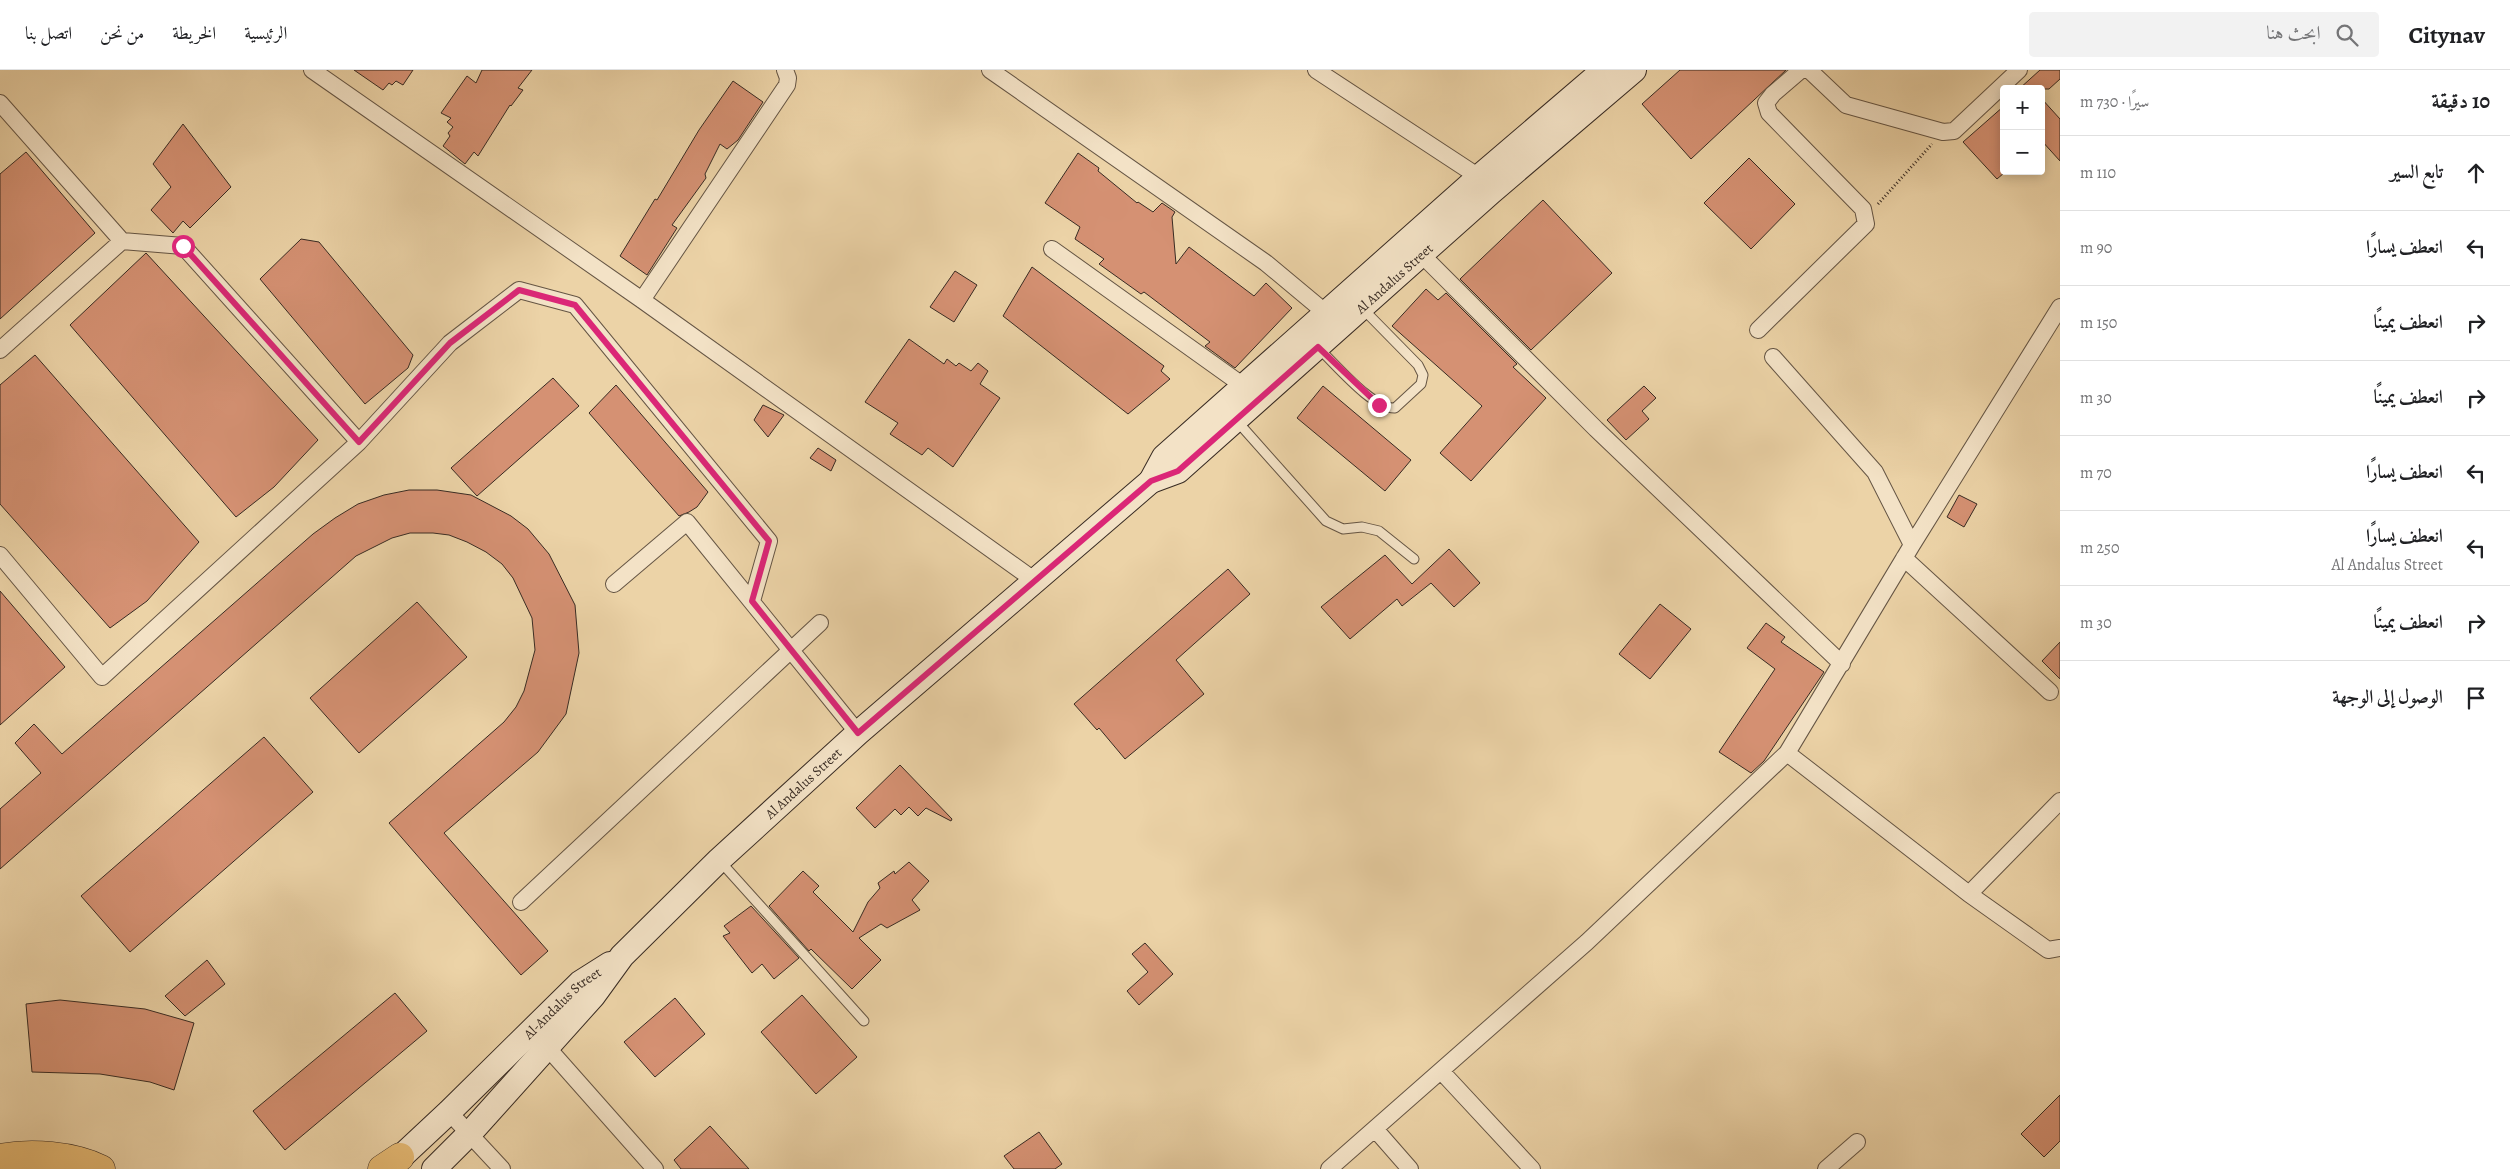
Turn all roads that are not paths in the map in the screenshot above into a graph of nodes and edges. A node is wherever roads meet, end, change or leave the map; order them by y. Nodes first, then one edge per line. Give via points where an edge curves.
1 (312, 70) edge
2 (785, 70) edge
3 (990, 70) edge
4 (1316, 70) edge
5 (1604, 70) edge
6 (1634, 70) edge
7 (1801, 70) edge
8 (1809, 70) edge
9 (2019, 70) edge
10 (0, 103) edge
11 (1478, 177) junction
12 (122, 241) junction
13 (1052, 249) dead end
14 (1421, 254) junction
15 (642, 300) junction
16 (2060, 307) edge
17 (1361, 308) junction
18 (1326, 313) junction
19 (1758, 330) dead end
20 (1318, 347) junction
21 (0, 350) edge
22 (1773, 357) dead end
23 (1245, 387) junction
24 (1236, 420) junction
25 (359, 442) junction
26 (1151, 481) junction
27 (1908, 552) junction
28 (0, 555) edge
29 (1414, 559) dead end
30 (1034, 580) junction
31 (614, 584) dead end
32 (752, 601) junction
33 (820, 623) dead end
34 (792, 650) junction
35 (1842, 664) junction
36 (2050, 692) dead end
37 (858, 733) junction
38 (1787, 753) junction
39 (2060, 800) edge
40 (719, 860) junction
41 (1969, 894) junction
42 (521, 902) dead end
43 (2060, 948) edge
44 (622, 956) junction
45 (864, 1021) dead end
46 (547, 1047) junction
47 (1441, 1071) junction
48 (449, 1112) junction
49 (1375, 1129) junction
50 (470, 1133) junction
51 (1857, 1142) dead end
52 (0, 1158) edge
53 (390, 1165) edge
54 (99, 1168) edge
55 (434, 1169) edge
56 (502, 1169) edge
57 (655, 1169) edge
58 (1329, 1169) edge
59 (1410, 1169) edge
60 (1532, 1169) edge
61 (1826, 1169) edge

1 - 15 street
2 - 15 street via 787,85
3 - 18 street via 1266,263
4 - 11 street
5 - 11 main road, Al Andalus Street
6 - 14 main road, Al Andalus Street
7 - 19 street via 1766,103 1769,113 1863,209 1866,224
8 - 9 street via 1846,106 1943,132 1954,131
10 - 12 street
11 - 18 main road, Al Andalus Street
12 - 21 street
12 - 25 street via 183,246
13 - 23 street
14 - 17 main road, Al Andalus Street
14 - 35 street via 1596,429
15 - 30 street
16 - 27 street
17 - 20 main road, Al Andalus Street
17 - 20 lane via 1418,365 1423,375 1421,384 1395,408 1387,409 1373,400
18 - 23 main road, Al Andalus Street
20 - 24 main road, Al Andalus Street
22 - 27 street via 1875,472
23 - 26 main road, Al Andalus Street via 1164,457
24 - 26 main road, Al Andalus Street via 1178,471
24 - 29 lane via 1326,521 1343,529 1362,527 1380,531
25 - 28 street via 102,677
25 - 32 street via 450,343 519,290 575,305 769,541
26 - 30 main road, Al Andalus Street
27 - 35 street
27 - 36 street
30 - 37 main road, Al Andalus Street
31 - 32 street via 687,522
32 - 34 street
33 - 34 street
34 - 37 street
34 - 42 street
35 - 38 street
37 - 40 main road, Al Andalus Street
38 - 41 street
38 - 47 street via 1587,942
39 - 41 street
40 - 44 main road, Al Andalus Street
40 - 45 lane
41 - 43 street via 2048,950
44 - 46 main road, Al-Andalus Street via 593,996
44 - 48 main road, Al-Andalus Street via 580,983
46 - 50 main road, Al-Andalus Street
46 - 57 street
47 - 49 street
47 - 60 street
48 - 50 street
48 - 53 main road, Al-Andalus Street
49 - 58 street
49 - 59 street
50 - 55 main road, Al-Andalus Street
50 - 56 street
51 - 61 street
52 - 54 highway via 56,1157

